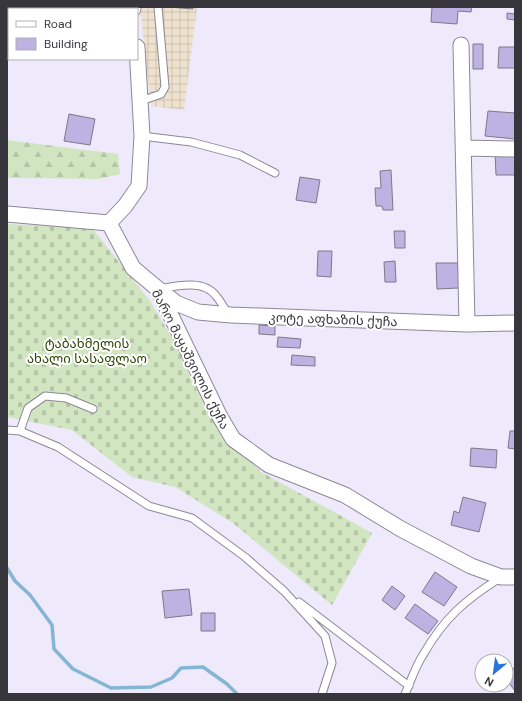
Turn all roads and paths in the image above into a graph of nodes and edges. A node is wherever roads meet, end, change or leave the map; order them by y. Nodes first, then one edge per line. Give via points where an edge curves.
1 (158, 7) edge
2 (461, 45) dead end
3 (138, 60) edge
4 (141, 100) junction
5 (142, 136) junction
6 (464, 148) junction
7 (515, 149) edge
8 (275, 173) dead end
9 (7, 214) edge
10 (109, 223) junction
11 (158, 289) junction
12 (231, 315) junction
13 (515, 323) edge
14 (467, 324) junction
15 (93, 409) dead end
16 (7, 430) edge
17 (20, 431) junction
18 (508, 577) edge
19 (284, 591) junction
20 (409, 686) junction
21 (322, 694) edge
22 (405, 694) edge

1 - 4 lane via 165,87 161,94
2 - 6 street
3 - 4 street
4 - 5 street
5 - 8 lane via 191,142 240,155
5 - 10 street via 138,186 125,206
6 - 7 street
6 - 14 street
9 - 10 street
10 - 11 street, მარო მაყაშვილის ქუჩა via 133,268
11 - 12 street, კოტე აფხაზის ქუჩა via 176,303 198,312
11 - 12 lane via 182,285 203,287 216,295
11 - 18 street, მარო მაყაშვილის ქუჩა via 233,439 269,465 345,495 401,529 477,568
12 - 14 street, კოტე აფხაზის ქუჩა
13 - 14 street, კოტე აფხაზის ქუჩა
15 - 17 lane via 66,398 45,396 28,408
16 - 17 lane
17 - 19 lane via 58,447 149,506 201,523
18 - 20 lane via 473,594 448,617 422,656
19 - 20 lane
19 - 21 lane via 325,636 332,663
20 - 22 lane

